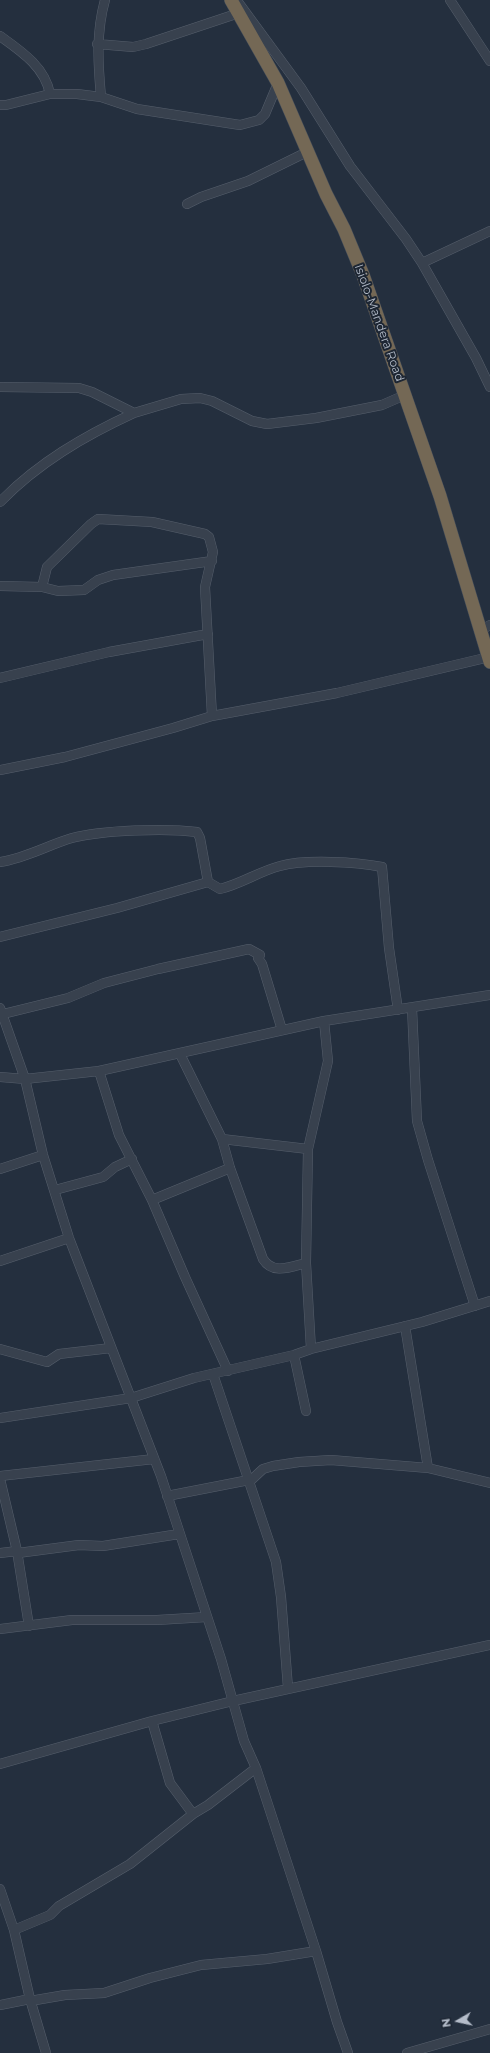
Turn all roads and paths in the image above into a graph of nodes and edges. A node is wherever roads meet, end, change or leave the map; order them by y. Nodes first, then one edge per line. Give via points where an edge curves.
1 (105, 0) edge
2 (231, 0) edge
3 (450, 0) edge
4 (238, 6) edge
5 (0, 36) edge
6 (97, 44) junction
7 (490, 61) edge
8 (278, 83) junction
9 (50, 94) junction
10 (101, 97) junction
11 (0, 105) edge
12 (309, 151) junction
13 (187, 204) dead end
14 (490, 231) edge
15 (422, 263) junction
16 (0, 387) edge
17 (490, 387) edge
18 (405, 395) junction
19 (134, 412) junction
20 (0, 502) edge
21 (212, 561) junction
22 (0, 586) edge
23 (42, 587) junction
24 (485, 628) edge
25 (208, 634) junction
26 (489, 660) edge
27 (0, 678) edge
28 (212, 716) junction
29 (0, 770) edge
30 (0, 862) edge
31 (208, 882) junction
32 (0, 937) edge
33 (490, 995) edge
34 (412, 1008) junction
35 (398, 1010) junction
36 (2, 1011) edge
37 (324, 1020) junction
38 (282, 1030) junction
39 (180, 1054) junction
40 (99, 1071) junction
41 (0, 1076) edge
42 (25, 1079) junction
43 (222, 1138) junction
44 (308, 1149) junction
45 (43, 1155) junction
46 (132, 1159) junction
47 (230, 1168) junction
48 (0, 1169) edge
49 (55, 1190) junction
50 (152, 1200) junction
51 (69, 1238) junction
52 (0, 1261) edge
53 (306, 1263) junction
54 (490, 1301) edge
55 (475, 1306) junction
56 (405, 1326) junction
57 (111, 1348) junction
58 (0, 1349) edge
59 (311, 1349) junction
60 (294, 1355) junction
61 (228, 1371) junction
62 (213, 1374) junction
63 (131, 1398) junction
64 (306, 1411) dead end
65 (0, 1418) edge
66 (154, 1459) junction
67 (428, 1468) junction
68 (0, 1476) edge
69 (0, 1479) edge
70 (249, 1481) junction
71 (490, 1483) edge
72 (168, 1496) junction
73 (179, 1534) junction
74 (17, 1552) junction
75 (0, 1553) edge
76 (207, 1617) junction
77 (28, 1626) junction
78 (0, 1629) edge
79 (490, 1645) edge
80 (288, 1688) junction
81 (233, 1700) junction
82 (152, 1721) junction
83 (0, 1764) edge
84 (256, 1768) junction
85 (193, 1814) junction
86 (0, 1889) edge
87 (14, 1930) junction
88 (316, 1951) junction
89 (30, 2000) junction
90 (0, 2005) edge
91 (490, 2029) edge
92 (46, 2053) edge
93 (348, 2053) edge
94 (407, 2053) edge

1 - 6 street
2 - 4 highway, Isiolo-Mandera Road
3 - 7 street
4 - 6 street via 146,44 133,47
4 - 8 highway, Isiolo-Mandera Road
4 - 15 street via 301,88 350,166
5 - 9 street via 24,52 48,82
6 - 10 street
8 - 10 street via 260,120 240,124 137,109
8 - 12 highway, Isiolo-Mandera Road
9 - 10 street
9 - 11 street
12 - 13 street via 248,181
12 - 18 highway, Isiolo-Mandera Road via 363,275
14 - 15 street
15 - 17 street
16 - 19 street via 79,388
18 - 19 street via 382,405 316,418 267,424 252,421 212,400 200,398 181,399
18 - 24 highway, Isiolo-Mandera Road
19 - 20 street via 72,444 38,468
21 - 23 street via 113,576 98,580 84,590 58,591
21 - 23 street via 212,545 205,534 152,522 98,519 47,568
21 - 25 street via 204,587
22 - 23 street
24 - 26 highway, Isiolo-Mandera Road
25 - 27 street via 109,652
25 - 28 street
26 - 28 street via 337,693
28 - 29 street via 65,757
30 - 31 street via 87,835 144,831 197,832 200,836
31 - 32 street via 118,908
31 - 35 street via 220,889 280,866 311,862 382,867 389,948
33 - 34 street
34 - 35 street
34 - 55 street via 417,1121
35 - 37 street
36 - 38 street via 68,998 104,983 249,949 260,955 258,958
36 - 42 street
37 - 38 street
37 - 44 street via 328,1061
38 - 39 street
39 - 40 street
39 - 43 street
40 - 42 street
40 - 46 street via 117,1129
41 - 42 street
42 - 45 street
43 - 44 street
43 - 47 street
44 - 53 street
45 - 48 street
45 - 49 street
46 - 49 street via 103,1177
46 - 50 street
47 - 50 street
47 - 53 street via 266,1264 278,1269
49 - 51 street
50 - 61 street
51 - 52 street
51 - 57 street
53 - 59 street
54 - 55 street
55 - 56 street
56 - 59 street
56 - 67 street
57 - 58 street via 59,1354 47,1362
57 - 63 street
59 - 60 street
60 - 61 street
60 - 64 street
61 - 62 street
62 - 63 street
62 - 70 street
63 - 65 street
63 - 66 street
66 - 68 street
66 - 72 street
67 - 70 street via 331,1460 299,1462 263,1469
67 - 71 street
69 - 74 street
70 - 72 street
70 - 80 street via 276,1562
72 - 73 street
73 - 74 street via 103,1546 79,1545
73 - 76 street
74 - 75 street
74 - 77 street
76 - 77 street via 157,1620 80,1619
76 - 81 street
77 - 78 street
79 - 80 street
80 - 81 street
81 - 82 street
81 - 84 street via 244,1742
82 - 83 street
82 - 85 street via 170,1783
84 - 85 street
84 - 88 street
85 - 87 street via 120,1871 59,1906 50,1915
86 - 87 street
87 - 89 street
88 - 89 street via 267,1959 201,1965 134,1982 104,1993
88 - 93 street
89 - 90 street
89 - 92 street
91 - 94 street

